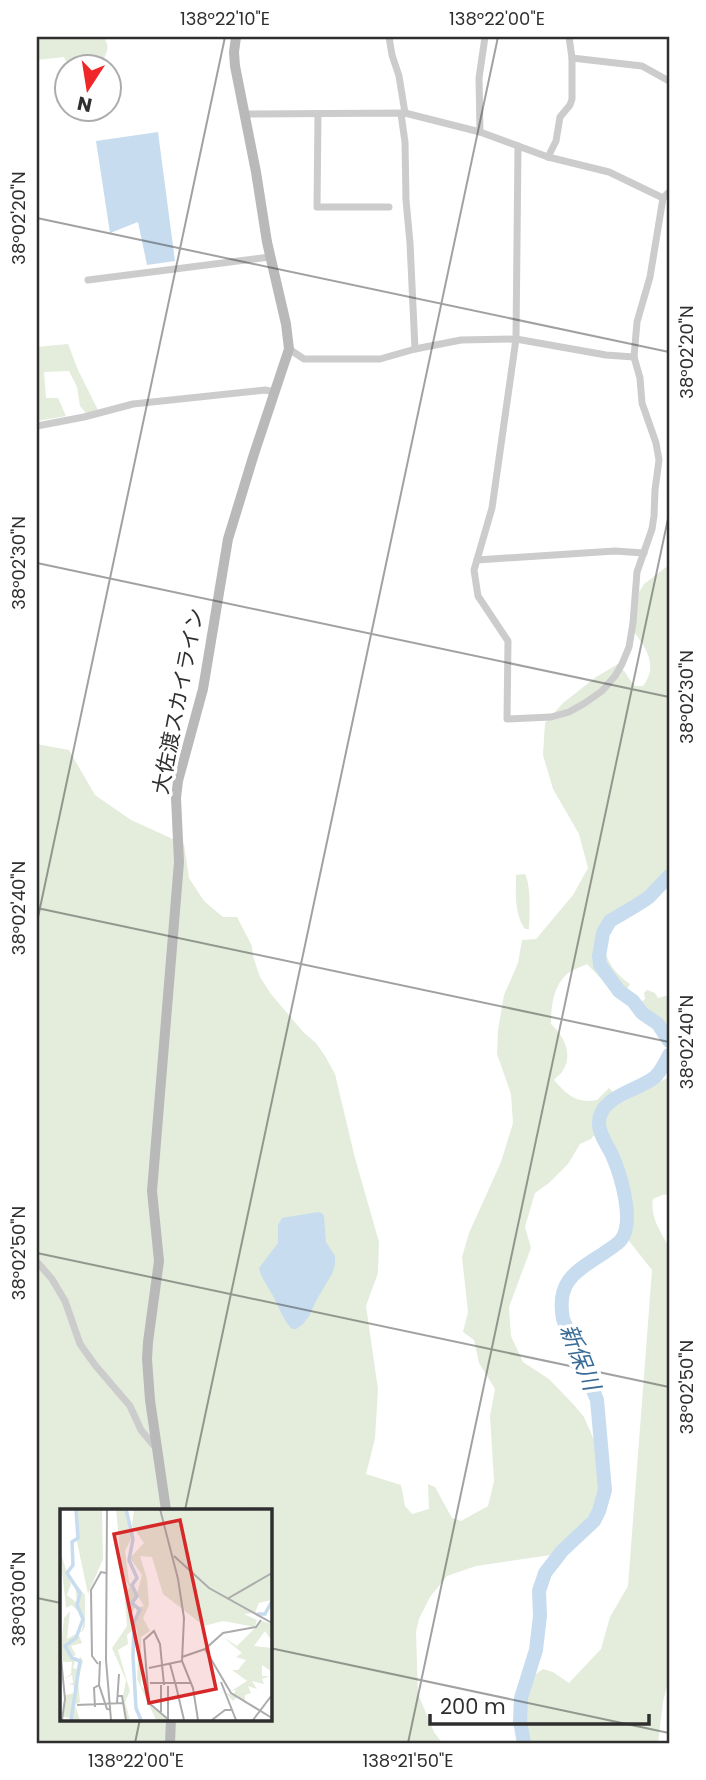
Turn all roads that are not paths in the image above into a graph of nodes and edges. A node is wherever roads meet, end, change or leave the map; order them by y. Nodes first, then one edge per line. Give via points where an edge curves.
1 (236, 37) edge
2 (389, 37) edge
3 (485, 37) edge
4 (569, 37) edge
5 (572, 58) junction
6 (669, 81) edge
7 (403, 113) junction
8 (244, 114) junction
9 (318, 114) junction
10 (480, 132) junction
11 (518, 146) junction
12 (548, 157) junction
13 (669, 192) edge
14 (663, 198) junction
15 (388, 207) dead end
16 (270, 257) junction
17 (88, 280) dead end
18 (516, 339) junction
19 (289, 349) junction
20 (415, 349) junction
21 (634, 357) junction
22 (275, 392) junction
23 (37, 426) edge
24 (643, 553) junction
25 (477, 560) junction
26 (37, 1262) edge
27 (156, 1449) junction
28 (166, 1509) edge
29 (171, 1720) edge
30 (170, 1743) edge

1 - 8 street, 大佐渡スカイライン via 235,66
2 - 7 street
3 - 10 street via 479,78
4 - 5 street
5 - 6 street via 642,66
5 - 12 street via 572,99 560,117
7 - 9 street
7 - 10 street
7 - 20 street
8 - 9 street
8 - 16 street, 大佐渡スカイライン
9 - 15 street via 317,206
10 - 11 street
11 - 12 street
11 - 18 street
12 - 14 street via 609,172
13 - 14 street
14 - 21 street
16 - 17 street
16 - 19 street, 大佐渡スカイライン
18 - 20 street via 461,340
18 - 21 street
18 - 25 street via 492,508
19 - 20 street via 304,359 380,359
19 - 22 street, 大佐渡スカイライン
21 - 24 street via 659,460 652,529
22 - 23 street via 133,404
22 - 27 street, 大佐渡スカイライン via 228,539 203,689 176,797 178,862 152,1192 159,1261 147,1359
24 - 25 street
24 - 25 street via 629,647 615,676 602,691 569,712 508,719 508,641 478,596
26 - 27 street via 65,1301 79,1344 130,1406
27 - 28 street, 大佐渡スカイライン
29 - 30 street

